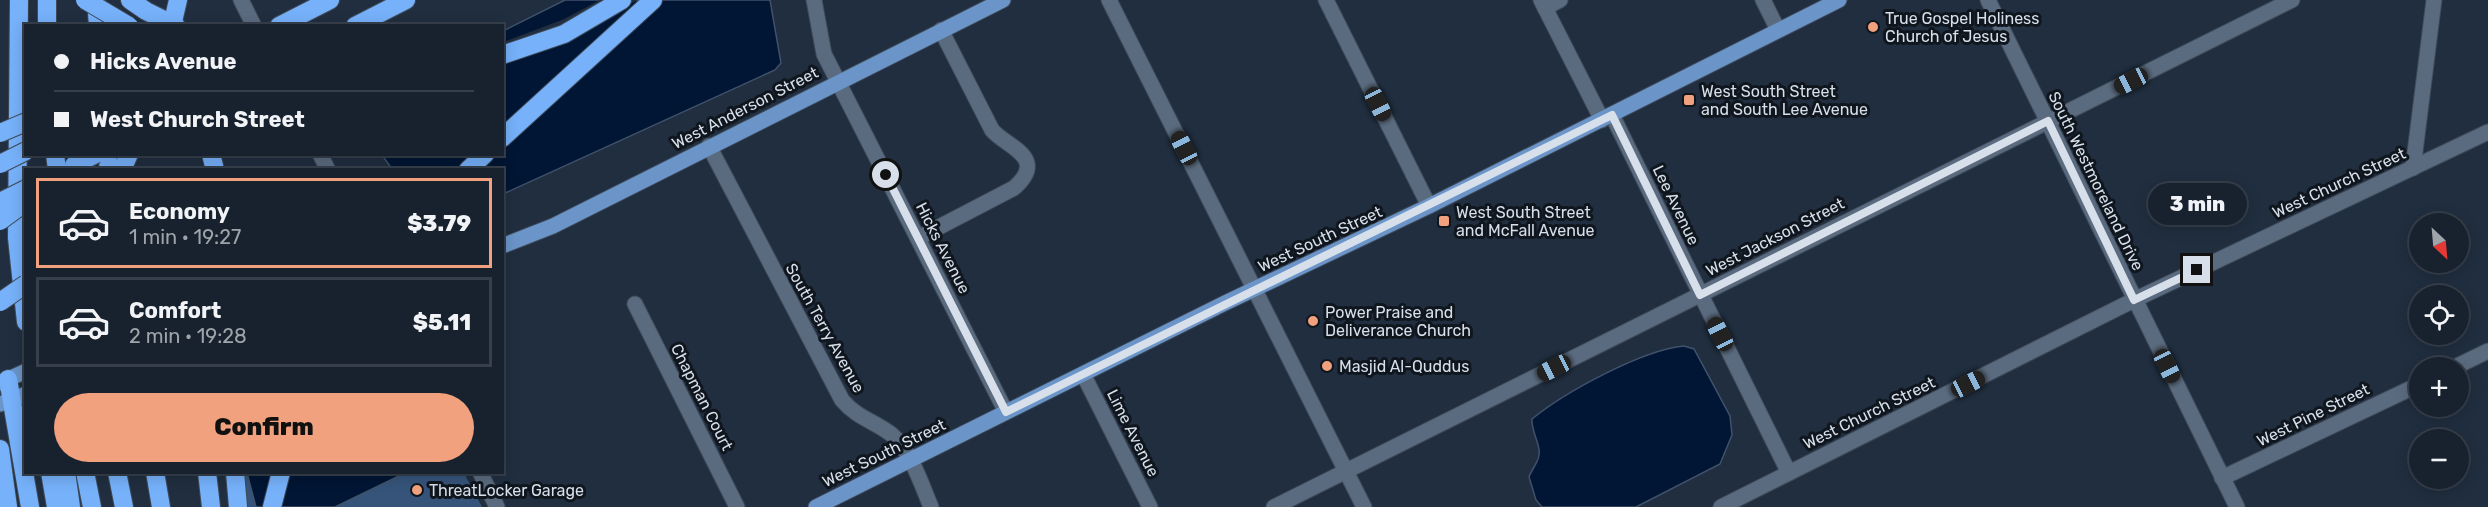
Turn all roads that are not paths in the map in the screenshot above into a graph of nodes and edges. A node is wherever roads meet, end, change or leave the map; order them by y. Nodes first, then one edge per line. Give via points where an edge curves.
1 (19, 0) edge
2 (47, 0) edge
3 (86, 0) edge
4 (94, 0) edge
5 (130, 0) edge
6 (178, 0) edge
7 (241, 0) edge
8 (330, 0) edge
9 (406, 0) edge
10 (622, 0) edge
11 (653, 0) edge
12 (814, 0) edge
13 (1003, 0) edge
14 (1109, 0) edge
15 (1326, 0) edge
16 (1560, 0) edge
17 (1763, 0) edge
18 (1839, 0) edge
19 (1988, 0) edge
20 (2292, 0) edge
21 (2434, 0) edge
22 (1543, 4) edge
23 (287, 22) edge
24 (47, 24) edge
25 (92, 24) edge
26 (98, 24) edge
27 (126, 24) edge
28 (170, 24) edge
29 (174, 24) edge
30 (253, 24) edge
31 (359, 24) edge
32 (941, 30) junction
33 (1778, 30) junction
34 (504, 55) edge
35 (837, 82) junction
36 (1607, 117) junction
37 (2048, 121) junction
38 (24, 123) edge
39 (2488, 132) edge
40 (0, 133) edge
41 (504, 136) edge
42 (709, 146) junction
43 (24, 152) edge
44 (57, 156) edge
45 (88, 156) edge
46 (93, 156) edge
47 (483, 156) edge
48 (0, 164) edge
49 (70, 168) edge
50 (72, 168) edge
51 (73, 168) edge
52 (470, 168) edge
53 (2413, 168) junction
54 (24, 190) edge
55 (0, 202) edge
56 (24, 203) edge
57 (1429, 206) junction
58 (0, 221) edge
59 (918, 238) junction
60 (504, 245) edge
61 (24, 285) edge
62 (1256, 289) junction
63 (1700, 295) junction
64 (2134, 300) junction
65 (0, 302) edge
66 (24, 303) edge
67 (635, 304) dead end
68 (2488, 351) edge
69 (2469, 360) edge
70 (24, 372) edge
71 (1083, 374) junction
72 (4, 381) edge
73 (2409, 389) edge
74 (12, 399) edge
75 (1006, 412) junction
76 (0, 449) edge
77 (910, 460) junction
78 (24, 471) edge
79 (1346, 471) junction
80 (1789, 472) junction
81 (24, 474) edge
82 (50, 474) edge
83 (66, 474) edge
84 (86, 474) edge
85 (117, 474) edge
86 (155, 474) edge
87 (207, 474) edge
88 (235, 474) edge
89 (280, 474) edge
90 (481, 474) edge
91 (2222, 478) junction
92 (8, 507) edge
93 (30, 507) edge
94 (56, 507) edge
95 (71, 507) edge
96 (92, 507) edge
97 (124, 507) edge
98 (161, 507) edge
99 (211, 507) edge
100 (238, 507) edge
101 (272, 507) edge
102 (497, 507) edge
103 (737, 507) edge
104 (816, 507) edge
105 (931, 507) edge
106 (1150, 507) edge
107 (1274, 507) edge
108 (1364, 507) edge
109 (1721, 507) edge
110 (2236, 507) edge

1 - 66 highway via 17,238
2 - 24 highway
3 - 27 highway, bridge
4 - 25 highway
4 - 26 highway
5 - 28 highway
6 - 29 highway
7 - 30 street
8 - 23 highway
9 - 31 highway
10 - 34 highway via 564,34
11 - 41 highway
12 - 35 street, Hicks Avenue via 824,54
13 - 32 main road, West Anderson Street
14 - 62 street
15 - 57 street
16 - 22 street
17 - 33 street
18 - 33 main road, West South Street
19 - 37 street, South Westmoreland Drive
20 - 37 street, West Jackson Street
21 - 53 street
22 - 36 street, Lee Avenue
32 - 35 main road, West Anderson Street
32 - 59 street via 992,130 1013,144 1024,158 1024,176 1007,192
33 - 36 main road, West South Street
35 - 42 main road, West Anderson Street
35 - 59 street, Hicks Avenue
36 - 57 main road, West South Street
36 - 63 street, Lee Avenue
37 - 63 street, West Jackson Street
37 - 64 street, South Westmoreland Drive
38 - 40 highway, bridge
39 - 53 street, West Church Street
42 - 60 main road, West Anderson Street via 553,226
42 - 77 street, South Terry Avenue via 842,400 853,413 894,437
43 - 48 highway, bridge
44 - 49 highway
45 - 50 highway
46 - 51 highway, bridge
47 - 52 highway
53 - 64 street, West Church Street
54 - 55 highway, bridge
56 - 58 highway, bridge
57 - 62 main road, West South Street
59 - 75 street, Hicks Avenue
61 - 65 highway, bridge
62 - 71 main road, West South Street
62 - 79 street
63 - 79 street, West Jackson Street
63 - 80 street, Lee Avenue
64 - 80 street, West Church Street
64 - 91 street, South Westmoreland Drive
67 - 103 street, Chapman Court
68 - 69 street
70 - 72 main road
71 - 75 main road, West South Street
71 - 106 street, Lime Avenue
72 - 74 highway
73 - 91 street, West Pine Street
74 - 78 highway
75 - 77 main road, West South Street
76 - 92 highway
77 - 104 main road, West South Street
77 - 105 street, South Terry Avenue
79 - 107 street, West Jackson Street
79 - 108 street
80 - 109 street, West Church Street
81 - 93 highway
82 - 94 highway
83 - 95 highway
84 - 96 highway
85 - 97 highway
86 - 98 highway
87 - 99 highway
88 - 100 highway
89 - 101 highway
90 - 102 street
91 - 110 street, South Westmoreland Drive

